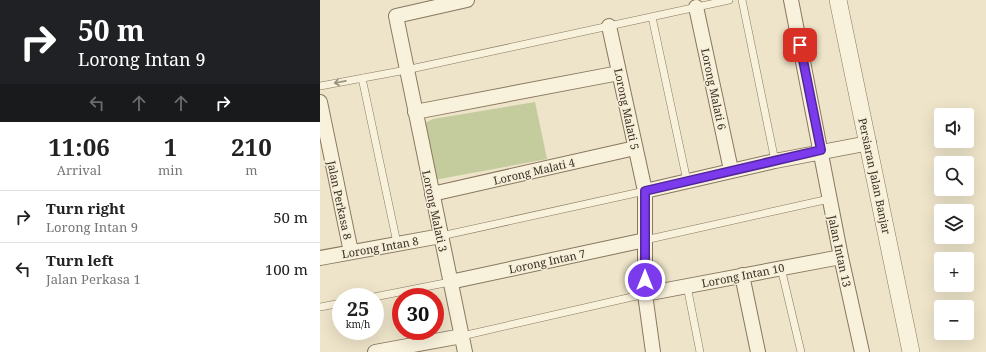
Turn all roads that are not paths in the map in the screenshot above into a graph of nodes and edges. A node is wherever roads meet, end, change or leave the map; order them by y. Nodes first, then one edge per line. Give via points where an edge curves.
1 (467, 0) edge
2 (729, 0) edge
3 (742, 0) edge
4 (791, 0) edge
5 (838, 0) edge
6 (701, 4) edge
7 (652, 17) junction
8 (609, 26) junction
9 (406, 70) junction
10 (619, 73) junction
11 (362, 78) junction
12 (320, 86) edge
13 (320, 102) edge
14 (415, 112) junction
15 (869, 143) junction
16 (635, 148) junction
17 (821, 150) junction
18 (775, 160) junction
19 (731, 170) junction
20 (687, 181) junction
21 (645, 191) junction
22 (432, 194) junction
23 (829, 199) junction
24 (441, 236) junction
25 (645, 240) junction
26 (397, 243) junction
27 (351, 252) junction
28 (841, 257) junction
29 (320, 258) edge
30 (781, 268) junction
31 (742, 275) junction
32 (450, 282) junction
33 (687, 286) junction
34 (645, 294) junction
35 (384, 295) edge
36 (332, 305) edge
37 (320, 307) edge
38 (462, 336) junction
39 (380, 351) edge
40 (649, 351) edge
41 (465, 352) edge
42 (700, 352) edge
43 (758, 352) edge
44 (800, 352) edge
45 (862, 352) edge
46 (911, 352) edge

1 - 9 street, Lorong Malati 3 via 396,16
2 - 6 lane
3 - 18 lane
4 - 17 street, Jalan Intan 13
5 - 15 street, Persiaran Jalan Banjar
6 - 7 lane
6 - 19 street, Lorong Malati 6
7 - 8 lane
7 - 20 lane
8 - 9 lane
8 - 10 street, Lorong Malati 5
9 - 11 lane
9 - 14 street, Lorong Malati 3
10 - 14 street
10 - 16 street, Lorong Malati 5
11 -> 12 lane
11 - 26 lane
13 - 27 street, Jalan Perkasa 8
14 - 22 street, Lorong Malati 3
15 - 17 street
15 - 46 street, Persiaran Jalan Banjar
16 - 21 street, Lorong Malati 5
16 - 22 street, Lorong Malati 4
17 - 18 street
17 - 23 street, Jalan Intan 13
18 - 19 street
19 - 20 street
20 - 21 street
21 - 24 lane
21 - 25 street, Lorong Malati 5
22 - 24 street, Lorong Malati 3
23 - 25 lane
23 - 28 street, Jalan Intan 13
24 - 26 street, Lorong Intan 8
24 - 32 street, Lorong Malati 3
25 - 32 street, Lorong Intan 7
25 - 34 street, Lorong Malati 5
26 - 27 street, Lorong Intan 8
27 - 29 street, Lorong Intan 8
28 - 30 street, Lorong Intan 10
28 - 45 street, Jalan Intan 13
30 - 31 street, Lorong Intan 10
30 - 44 lane
31 - 33 street, Lorong Intan 10
31 - 43 street
32 - 35 lane
32 - 38 street, Lorong Malati 3
33 - 34 street, Lorong Intan 10
33 - 42 lane
34 - 38 lane
34 - 40 street, Lorong Malati 5
36 - 37 lane
38 - 39 street
38 - 41 street, Lorong Malati 3

